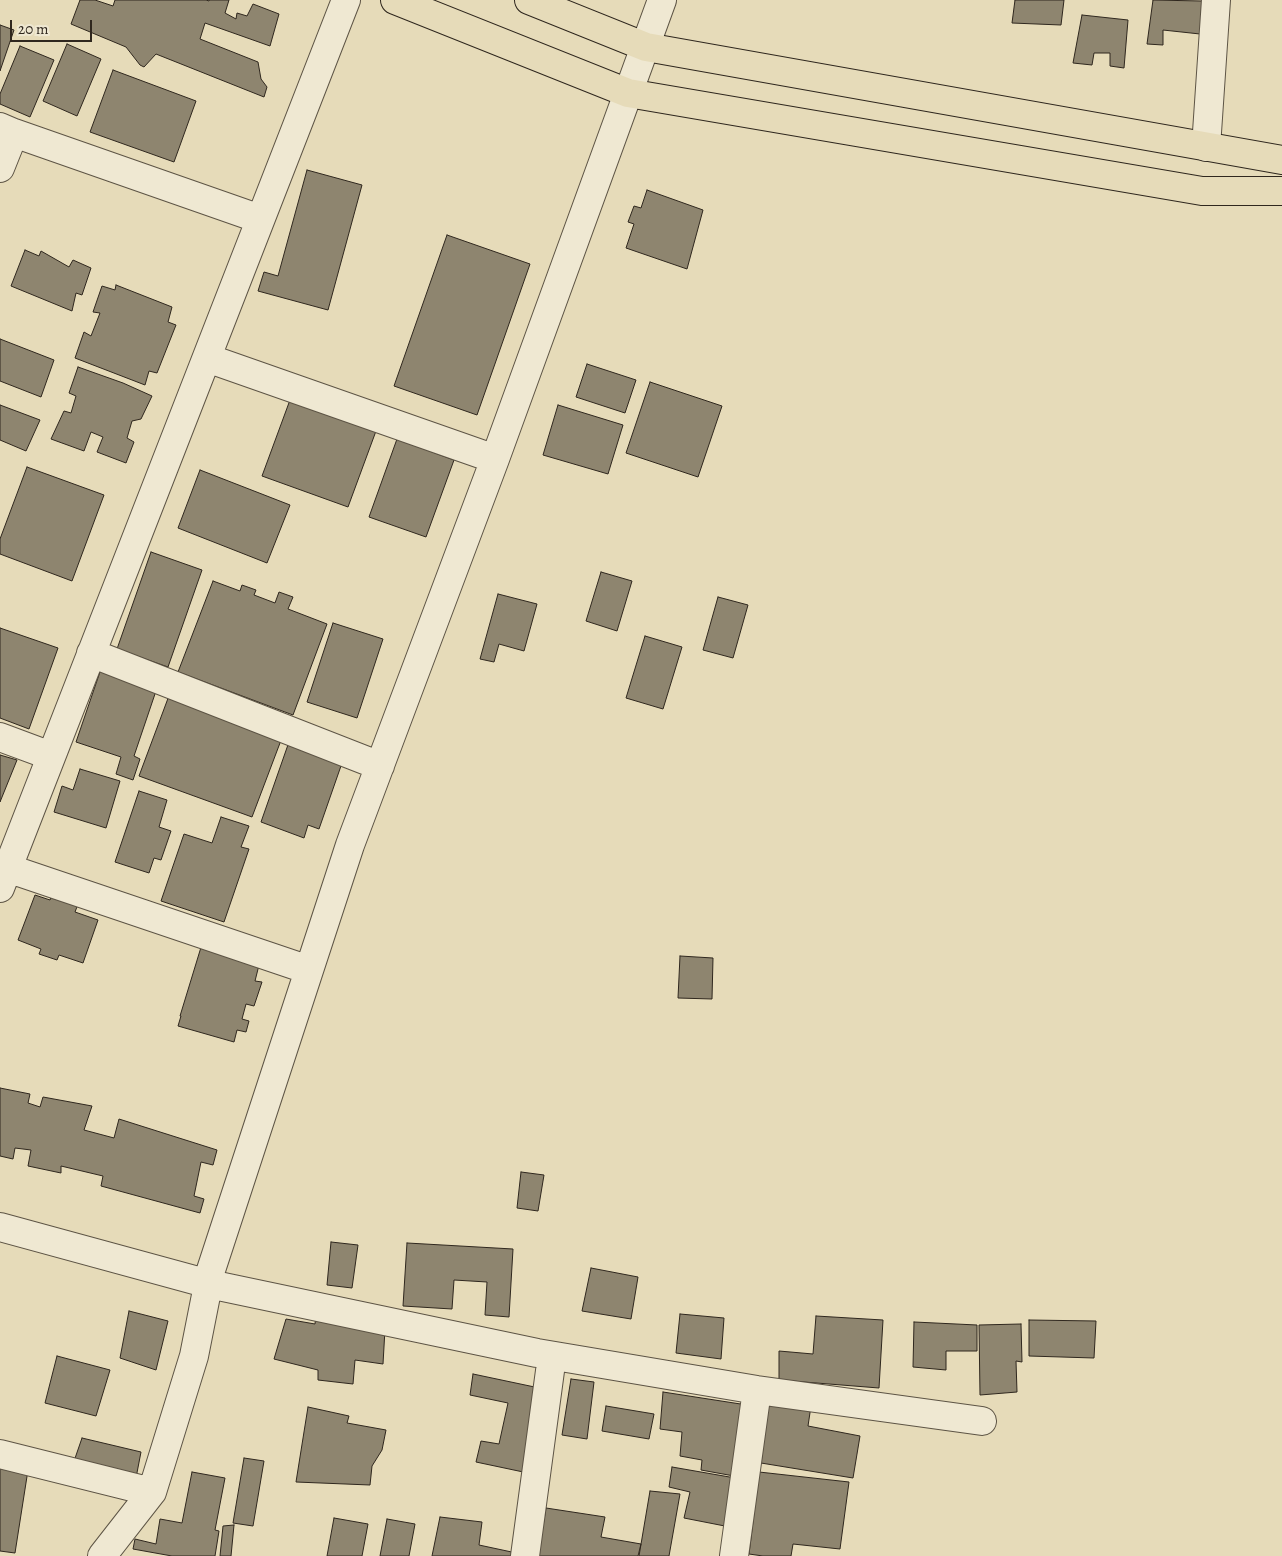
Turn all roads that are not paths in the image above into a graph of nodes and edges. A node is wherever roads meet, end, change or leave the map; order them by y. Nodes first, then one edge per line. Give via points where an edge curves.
1 (346, 0) edge
2 (394, 0) edge
3 (529, 0) edge
4 (662, 0) edge
5 (1216, 0) edge
6 (646, 47) junction
7 (628, 93) junction
8 (7, 130) edge
9 (1206, 146) junction
10 (1282, 160) edge
11 (0, 168) edge
12 (1282, 191) edge
13 (260, 219) junction
14 (207, 358) junction
15 (494, 459) junction
16 (92, 653) junction
17 (0, 737) edge
18 (51, 756) junction
19 (380, 766) junction
20 (4, 878) edge
21 (309, 970) junction
22 (0, 1227) edge
23 (209, 1284) junction
24 (552, 1356) junction
25 (757, 1390) junction
26 (982, 1420) dead end
27 (0, 1454) edge
28 (152, 1492) junction
29 (102, 1556) edge
30 (525, 1556) edge
31 (734, 1556) edge

1 - 13 street
2 - 7 main road
3 - 6 main road
4 - 6 street
5 - 9 street
6 - 7 street
6 - 9 main road
7 - 12 main road via 1202,191
7 - 15 street
8 - 11 street
8 - 13 street
9 - 10 main road
13 - 14 street
14 - 15 street
14 - 16 street
15 - 19 street
16 - 18 street
16 - 19 street
17 - 18 street
18 - 20 street
19 - 21 street
20 - 21 street
21 - 23 street
22 - 23 street
23 - 24 street
23 - 28 street via 194,1356
24 - 25 street
24 - 30 street
25 - 26 street
25 - 31 street
27 - 28 street
28 - 29 street

